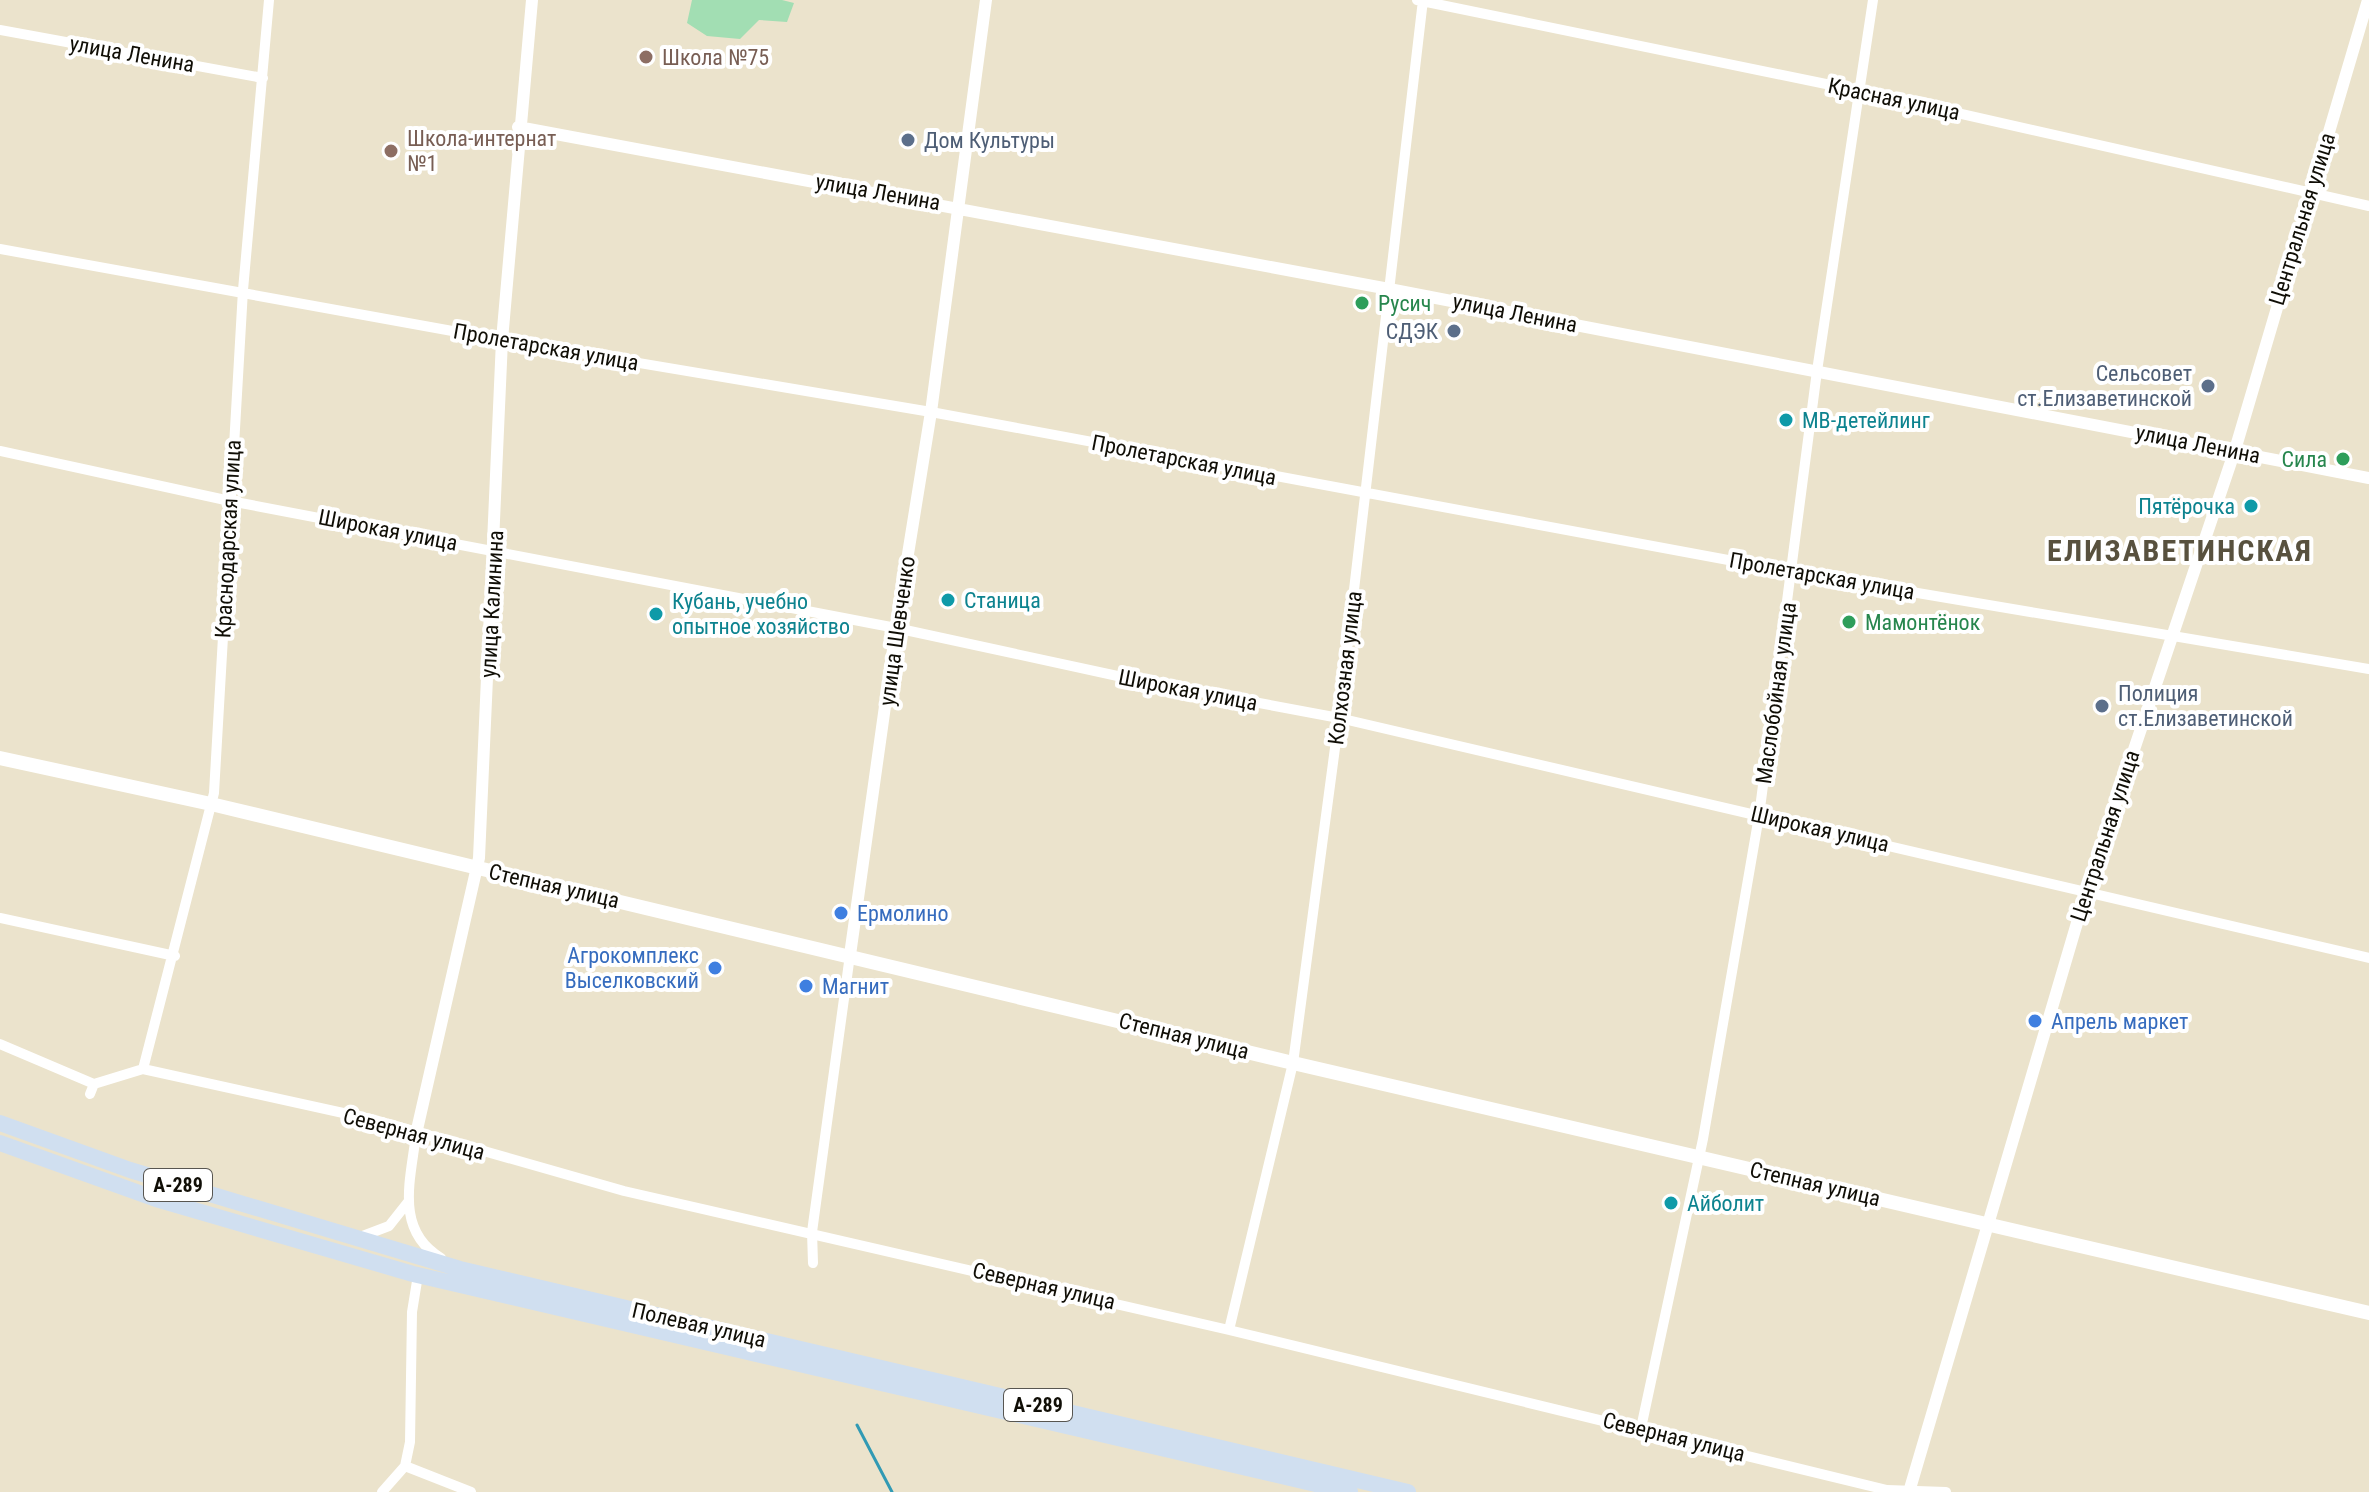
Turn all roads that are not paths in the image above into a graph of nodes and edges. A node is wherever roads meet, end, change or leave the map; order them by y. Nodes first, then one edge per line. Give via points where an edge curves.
1 (269, 0) edge
2 (532, 0) edge
3 (986, 0) edge
4 (1421, 0) edge
5 (1873, 0) edge
6 (2368, 0) edge
7 (0, 30) edge
8 (263, 78) junction
9 (1860, 91) junction
10 (518, 127) junction
11 (2309, 193) junction
12 (2369, 206) edge
13 (956, 207) junction
14 (0, 249) edge
15 (1389, 289) junction
16 (243, 290) junction
17 (502, 340) junction
18 (1817, 371) junction
19 (931, 412) junction
20 (2235, 450) junction
21 (0, 451) edge
22 (2369, 478) edge
23 (1366, 494) junction
24 (230, 501) junction
25 (495, 550) junction
26 (1793, 572) junction
27 (896, 628) junction
28 (2170, 635) junction
29 (2369, 669) edge
30 (1339, 718) junction
31 (0, 758) edge
32 (211, 804) junction
33 (1759, 816) junction
34 (478, 868) junction
35 (2087, 889) junction
36 (0, 918) edge
37 (850, 955) junction
38 (175, 956) junction
39 (2369, 958) edge
40 (0, 1044) edge
41 (1293, 1063) junction
42 (143, 1069) junction
43 (0, 1122) edge
44 (416, 1134) junction
45 (0, 1143) edge
46 (1698, 1157) junction
47 (408, 1202) junction
48 (1986, 1223) junction
49 (812, 1232) junction
50 (338, 1235) junction
51 (813, 1263) dead end
52 (460, 1269) junction
53 (418, 1275) junction
54 (2369, 1313) edge
55 (1229, 1330) junction
56 (1641, 1428) junction
57 (405, 1466) junction
58 (1909, 1491) edge
59 (382, 1492) edge
60 (471, 1492) edge
61 (1350, 1492) edge
62 (1408, 1492) edge
63 (1946, 1492) edge

1 - 8 street, Краснодарская улица
2 - 10 street, улица Калинина
3 - 13 street, улица Шевченко
4 - 9 street, Красная улица
4 - 15 street, Колхозная улица
5 - 9 street, Маслобойная улица
6 - 11 street, Центральная улица
7 - 8 street, улица Ленина
8 - 16 street, Краснодарская улица
9 - 11 street, Красная улица
9 - 18 street, Маслобойная улица
10 - 13 street, улица Ленина
10 - 17 street, улица Калинина
11 - 12 street, Красная улица
11 - 20 street, Центральная улица
13 - 15 street, улица Ленина
13 - 19 street, улица Шевченко
14 - 16 street, Пролетарская улица
15 - 18 street, улица Ленина
15 - 23 street, Колхозная улица
16 - 17 street, Пролетарская улица
16 - 24 street, Краснодарская улица
17 - 19 street, Пролетарская улица
17 - 25 street, улица Калинина
18 - 20 street, улица Ленина
18 - 26 street, Маслобойная улица
19 - 23 street, Пролетарская улица
19 - 27 street, улица Шевченко
20 - 22 street, улица Ленина
20 - 28 street, Центральная улица
21 - 24 street, Широкая улица
23 - 26 street, Пролетарская улица
23 - 30 street, Колхозная улица
24 - 25 street, Широкая улица
24 - 32 street, Краснодарская улица
25 - 27 street, Широкая улица
25 - 34 street, улица Калинина
26 - 28 street, Пролетарская улица
26 - 33 street, Маслобойная улица
27 - 30 street, Широкая улица
27 - 37 street, улица Шевченко
28 - 29 street, Пролетарская улица
28 - 35 street, Центральная улица
30 - 33 street, Широкая улица
30 - 41 street, Колхозная улица
31 - 32 main road, Степная улица
32 - 34 main road, Степная улица
32 - 38 street, Краснодарская улица
33 - 35 street, Широкая улица
33 - 46 street, Маслобойная улица
34 - 37 main road, Степная улица
34 - 44 street, улица Калинина
35 - 39 street, Широкая улица
35 - 48 street, Центральная улица
36 - 38 street
37 - 41 main road, Степная улица
37 - 49 street, улица Шевченко
38 - 42 street, Краснодарская улица
40 - 42 street via 92,1089
41 - 46 main road, Степная улица
41 - 55 street, Колхозная улица
42 - 44 street, Северная улица via 375,1120
43 - 50 highway, Полевая улица / А-289
44 - 47 street, улица Калинина
44 - 49 street, Северная улица via 624,1191
45 - 53 highway, Полевая улица / А-289 via 156,1199
46 - 48 main road, Степная улица
46 - 56 street, Маслобойная улица
47 - 50 street, А-289 via 377,1233
47 - 52 street, А-289 via 415,1236 430,1252
48 - 54 main road, Степная улица
48 - 58 street, Центральная улица
49 - 51 street, улица Шевченко
49 - 55 street, Северная улица
50 - 52 highway, Полевая улица / А-289
52 - 62 highway, Полевая улица / А-289
53 - 57 street
53 - 61 highway, Полевая улица / А-289
55 - 56 street, Северная улица
56 - 58 street, Северная улица via 1887,1490
57 - 59 street
57 - 60 street
58 - 63 street, Северная улица

